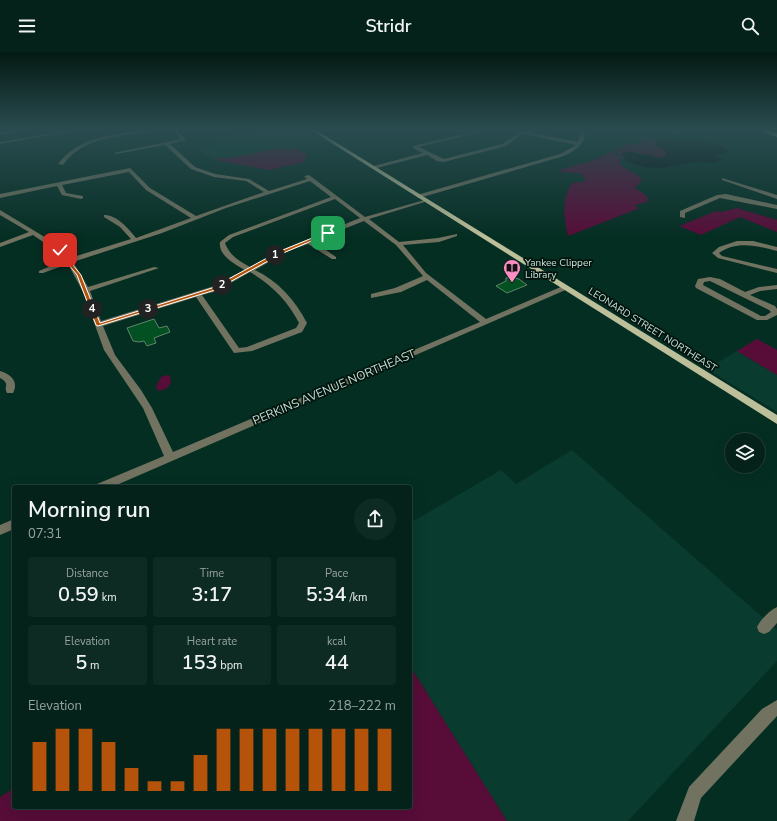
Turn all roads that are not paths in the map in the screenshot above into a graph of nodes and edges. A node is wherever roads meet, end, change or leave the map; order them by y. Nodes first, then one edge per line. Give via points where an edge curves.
1 (190, 166) edge
2 (378, 166) edge
3 (524, 166) edge
4 (373, 167) joint
5 (305, 174) dead end
6 (312, 179) junction
7 (724, 179) dead end
8 (58, 184) junction
9 (268, 192) junction
10 (0, 196) edge
11 (419, 196) junction
12 (81, 197) dead end
13 (777, 197) edge
14 (336, 198) junction
15 (426, 200) junction
16 (777, 207) edge
17 (1, 214) edge
18 (106, 216) dead end
19 (683, 217) dead end
20 (196, 218) junction
21 (364, 218) junction
22 (33, 234) junction
23 (455, 235) dead end
24 (136, 240) junction
25 (308, 241) junction
26 (398, 244) junction
27 (0, 245) edge
28 (777, 249) edge
29 (334, 258) dead end
30 (69, 261) junction
31 (156, 268) dead end
32 (249, 269) junction
33 (777, 271) edge
34 (41, 272) dead end
35 (427, 277) junction
36 (777, 287) edge
37 (566, 288) junction
38 (84, 290) junction
39 (198, 294) junction
40 (744, 294) junction
41 (374, 296) dead end
42 (486, 322) junction
43 (98, 325) junction
44 (0, 374) edge
45 (10, 391) dead end
46 (777, 420) edge
47 (170, 458) junction
48 (106, 485) edge
49 (12, 525) edge
50 (0, 530) edge
51 (777, 614) edge
52 (764, 627) dead end
53 (777, 707) edge
54 (685, 821) edge

1 - 9 street via 214,175 247,180
2 - 4 street
3 - 11 street
4 - 11 main road, LEONARD STREET NORTHEAST
5 - 6 street
6 - 9 street
6 - 14 street
7 - 13 street
8 - 10 street
8 - 12 street via 64,194
8 - 20 street via 130,171 148,189
9 - 20 street
11 - 15 main road, LEONARD STREET NORTHEAST
14 - 21 street
14 - 32 street via 226,239 222,243 223,247 237,264
15 - 21 street
15 - 37 main road, LEONARD STREET NORTHEAST
16 - 19 street via 719,196 682,212
17 - 22 street
18 - 24 street via 122,226
20 - 24 street
21 - 25 street
21 - 26 street
22 - 27 street
22 - 30 street via 52,244
23 - 26 street via 439,240
24 - 30 street
25 - 29 street
25 - 32 street
26 - 35 street
28 - 33 street via 738,243 715,253 720,257
30 - 34 street
30 - 38 street via 79,275
31 - 38 street
32 - 39 street via 222,285
32 - 39 street via 275,286 298,312 303,325 290,334 241,352 235,350
35 - 41 street via 400,290
35 - 42 street
36 - 40 street
37 - 42 street, PERKINS AVENUE NORTHEAST
37 - 46 main road, LEONARD STREET NORTHEAST
38 - 43 street
39 - 43 street
40 - 40 street via 776,312 767,318 760,318 702,288 699,284 701,280 715,280
42 - 47 street, PERKINS AVENUE NORTHEAST
43 - 47 street via 115,362 150,411
44 - 45 street via 10,378
47 - 48 street, PERKINS AVENUE NORTHEAST
49 - 50 street
51 - 52 street
53 - 54 street via 766,714 695,793

